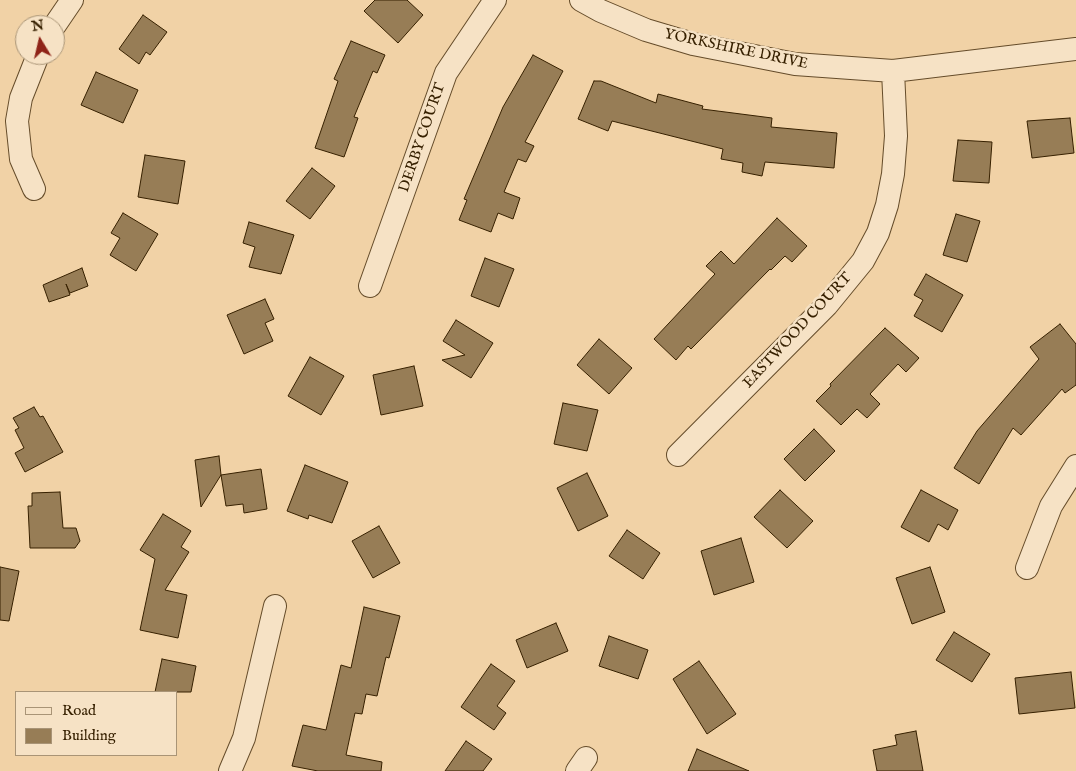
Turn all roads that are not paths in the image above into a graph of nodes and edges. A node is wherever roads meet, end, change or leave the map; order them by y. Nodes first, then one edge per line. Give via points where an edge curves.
1 (72, 0) edge
2 (495, 0) edge
3 (581, 0) edge
4 (62, 15) edge
5 (1076, 49) edge
6 (34, 65) edge
7 (893, 71) junction
8 (34, 189) dead end
9 (370, 286) dead end
10 (678, 455) dead end
11 (1076, 466) edge
12 (1027, 568) dead end
13 (275, 606) dead end
14 (230, 771) edge

1 - 4 street
2 - 9 street, DERBY COURT via 446,73
3 - 7 street, YORKSHIRE DRIVE via 646,30 693,44 795,64
5 - 7 street, YORKSHIRE DRIVE
6 - 8 street via 21,98 17,121 21,159
7 - 10 street, EASTWOOD COURT via 896,136 893,174 878,233 863,261 827,305
11 - 12 street via 1051,506
13 - 14 street via 244,738

